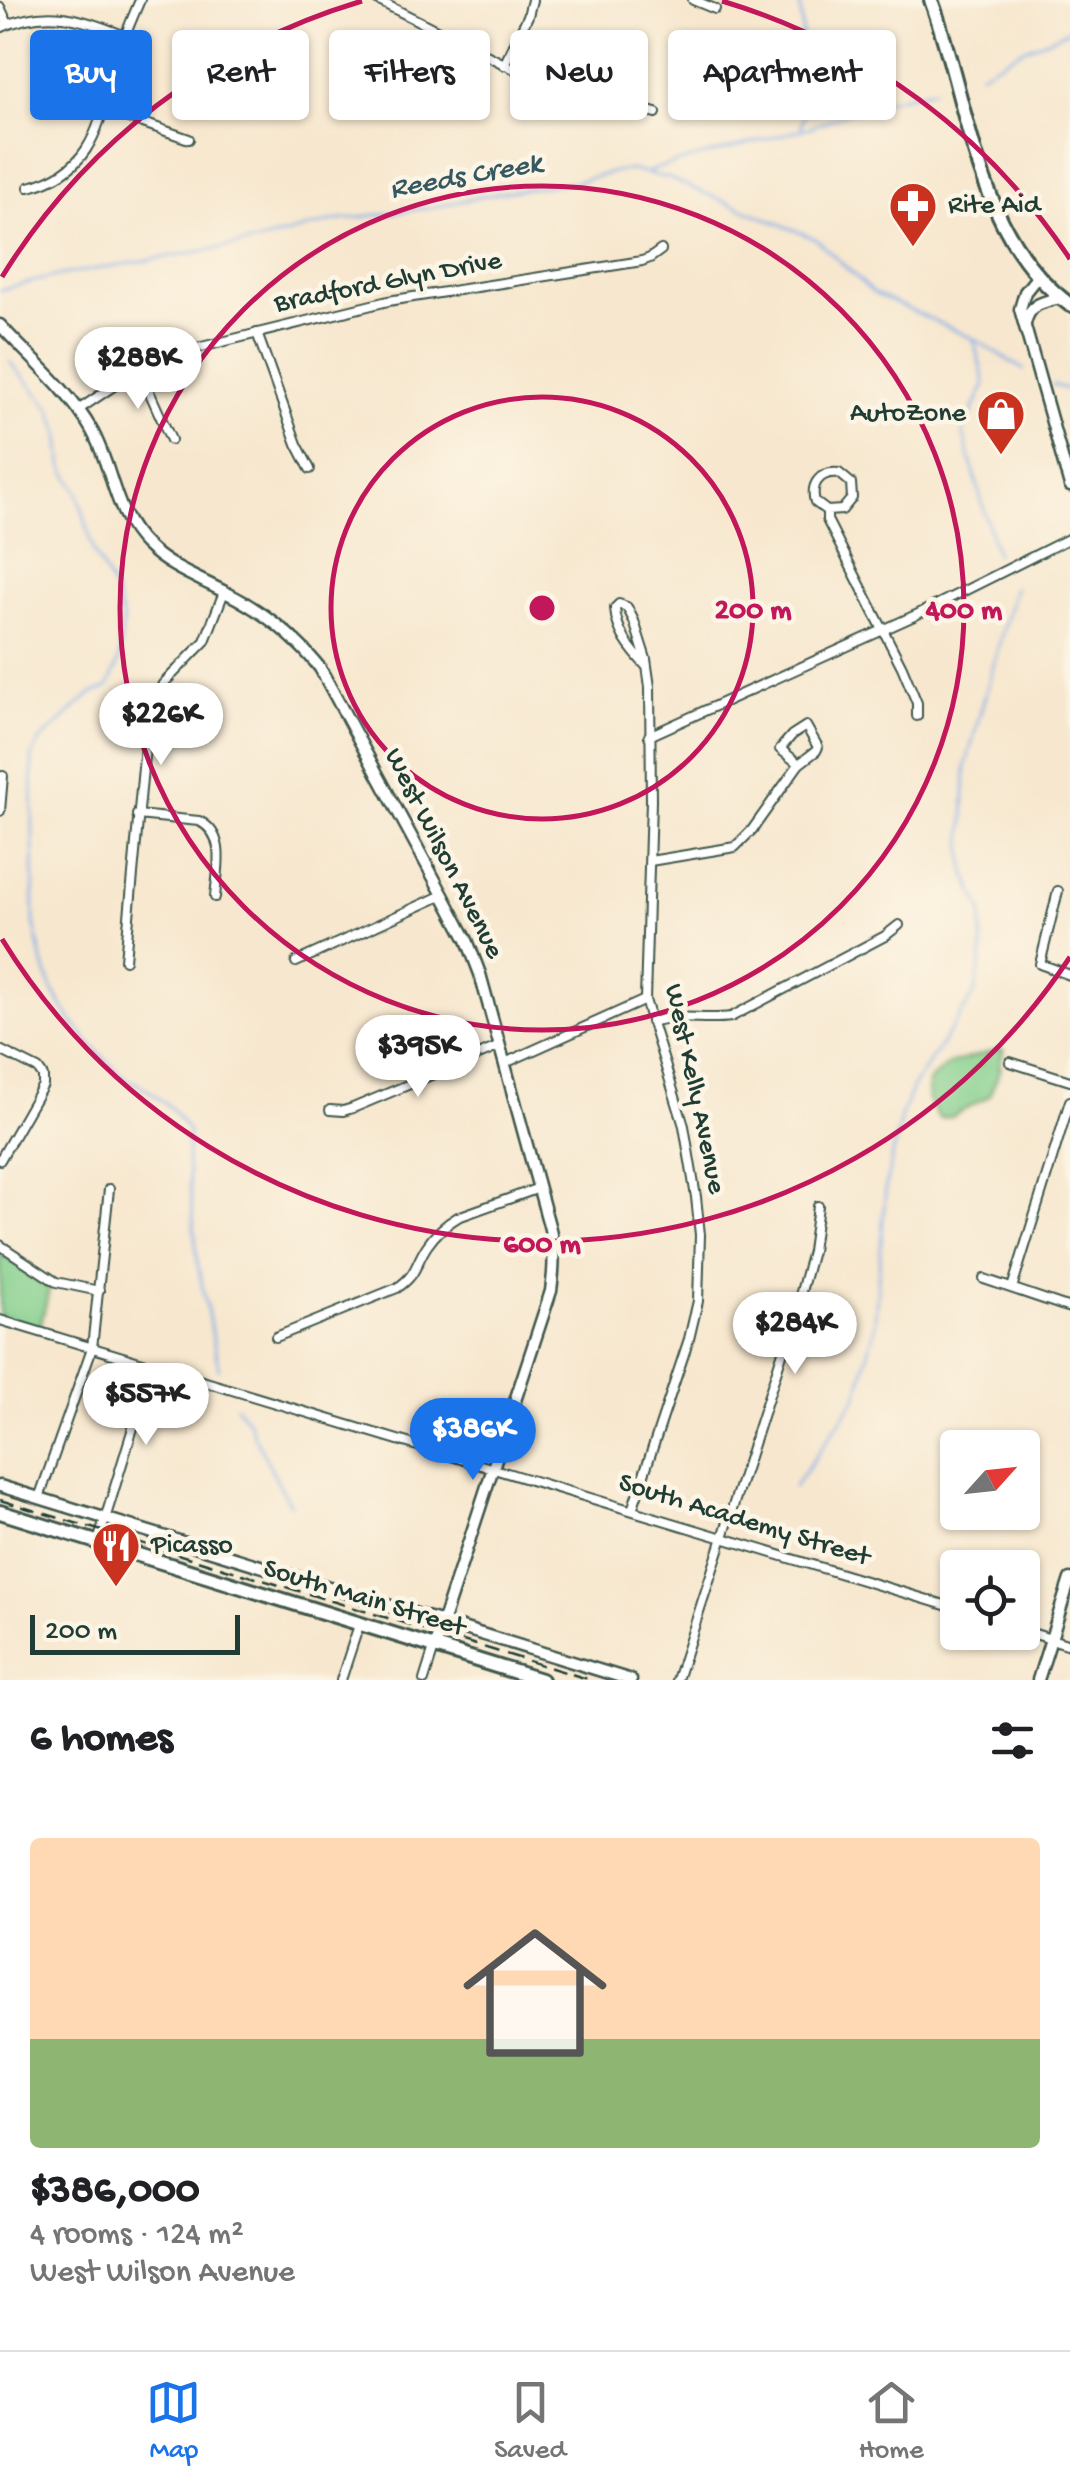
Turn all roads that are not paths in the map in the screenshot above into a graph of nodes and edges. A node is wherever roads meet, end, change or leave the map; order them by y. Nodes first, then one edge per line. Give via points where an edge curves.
1 (140, 0) edge
2 (377, 0) edge
3 (532, 0) edge
4 (693, 0) edge
5 (931, 0) edge
6 (0, 7) edge
7 (714, 9) dead end
8 (4, 26) edge
9 (110, 30) edge
10 (128, 30) edge
11 (504, 65) junction
12 (656, 113) dead end
13 (100, 120) edge
14 (135, 120) edge
15 (189, 139) dead end
16 (29, 187) dead end
17 (660, 250) dead end
18 (1037, 277) junction
19 (1065, 302) edge
20 (1024, 325) junction
21 (3, 333) edge
22 (257, 333) junction
23 (139, 368) junction
24 (78, 410) junction
25 (171, 440) dead end
26 (310, 469) dead end
27 (1070, 486) edge
28 (827, 512) junction
29 (1070, 538) edge
30 (224, 592) junction
31 (882, 631) junction
32 (647, 666) junction
33 (917, 716) dead end
34 (649, 736) junction
35 (799, 764) junction
36 (3, 776) dead end
37 (0, 811) edge
38 (137, 815) junction
39 (650, 861) junction
40 (1058, 892) dead end
41 (443, 895) junction
42 (215, 897) dead end
43 (899, 925) dead end
44 (126, 960) dead end
45 (296, 962) dead end
46 (1070, 974) edge
47 (646, 1000) junction
48 (651, 1022) junction
49 (500, 1046) junction
50 (0, 1050) edge
51 (1010, 1062) dead end
52 (505, 1063) junction
53 (1070, 1081) edge
54 (1070, 1102) edge
55 (330, 1110) dead end
56 (0, 1160) edge
57 (538, 1188) junction
58 (110, 1189) dead end
59 (818, 1206) dead end
60 (0, 1245) edge
61 (984, 1279) dead end
62 (1012, 1288) junction
63 (99, 1291) junction
64 (1070, 1308) edge
65 (0, 1320) edge
66 (276, 1337) dead end
67 (92, 1348) junction
68 (152, 1366) junction
69 (493, 1469) junction
70 (0, 1486) edge
71 (39, 1498) junction
72 (632, 1510) junction
73 (0, 1512) edge
74 (105, 1519) junction
75 (723, 1538) junction
76 (98, 1542) junction
77 (1070, 1579) edge
78 (940, 1604) edge
79 (443, 1622) junction
80 (359, 1624) junction
81 (1040, 1635) edge
82 (1052, 1639) junction
83 (1070, 1645) edge
84 (434, 1648) junction
85 (341, 1680) edge
86 (424, 1680) edge
87 (542, 1680) edge
88 (631, 1680) edge
89 (677, 1680) edge
90 (1038, 1680) edge

1 - 10 street
2 - 11 street
3 - 11 street
4 - 7 street
5 - 18 main road via 989,196
6 - 8 street
8 - 9 street via 62,16
11 - 12 street
13 - 16 street via 80,160
14 - 15 street
17 - 22 street, Bradford Glyn Drive via 642,261 388,300
18 - 19 main road
18 - 20 street via 1021,303
19 - 20 street via 1034,306
20 - 27 street
21 - 24 street, West Wilson Avenue
22 - 23 street, Bradford Glyn Drive
22 - 26 street
23 - 24 street, Bradford Glyn Drive
23 - 25 street
24 - 30 street, West Wilson Avenue via 99,443 132,530 158,556
28 - 28 street via 842,510 852,498 850,483 839,473 823,474 814,486 815,502
28 - 31 street
29 - 31 street
30 - 38 street via 205,640 151,704
30 - 41 street, West Wilson Avenue via 279,624 320,668
31 - 33 street via 918,703
31 - 34 street
32 - 32 street, West Kelly Avenue via 630,611 617,606 623,637
32 - 34 street, West Kelly Avenue
34 - 39 street, West Kelly Avenue
35 - 35 street via 780,749 806,726 818,748
35 - 39 street via 736,847
36 - 37 street
38 - 42 street via 207,824 219,846
38 - 44 street
39 - 47 street, West Kelly Avenue
40 - 46 street via 1040,964
41 - 45 street
41 - 49 street, West Wilson Avenue via 480,974
43 - 48 street via 731,1016
47 - 48 street, West Kelly Avenue
47 - 52 street
48 - 72 street, West Kelly Avenue via 684,1126 700,1236 699,1287 689,1339
49 - 52 street, West Wilson Avenue
49 - 55 street via 353,1108
50 - 56 street via 43,1076
51 - 53 street
52 - 57 street, West Wilson Avenue
54 - 62 street
57 - 66 street via 458,1216 397,1288
57 - 69 street, West Wilson Avenue via 554,1248 551,1291
58 - 63 street
59 - 75 street via 806,1278
60 - 63 street via 56,1282
61 - 62 street
62 - 64 street
63 - 67 street
65 - 67 street, South Academy Street
67 - 68 street, South Academy Street
67 - 71 street
68 - 69 street, South Academy Street
68 - 74 street
69 - 72 street, South Academy Street
69 - 79 street, West Wilson Avenue
70 - 71 street
71 - 74 street
72 - 75 street, South Academy Street
73 - 76 main road, South Main Street
74 - 76 street
74 - 79 street
75 - 78 street, South Academy Street
75 - 89 street
76 - 80 main road, South Main Street
77 - 82 street
79 - 84 street, West Wilson Avenue
79 - 88 street
80 - 84 main road, South Main Street
80 - 85 street
81 - 82 street
82 - 83 street
82 - 90 street
84 - 86 street
84 - 87 main road, South Main Street

